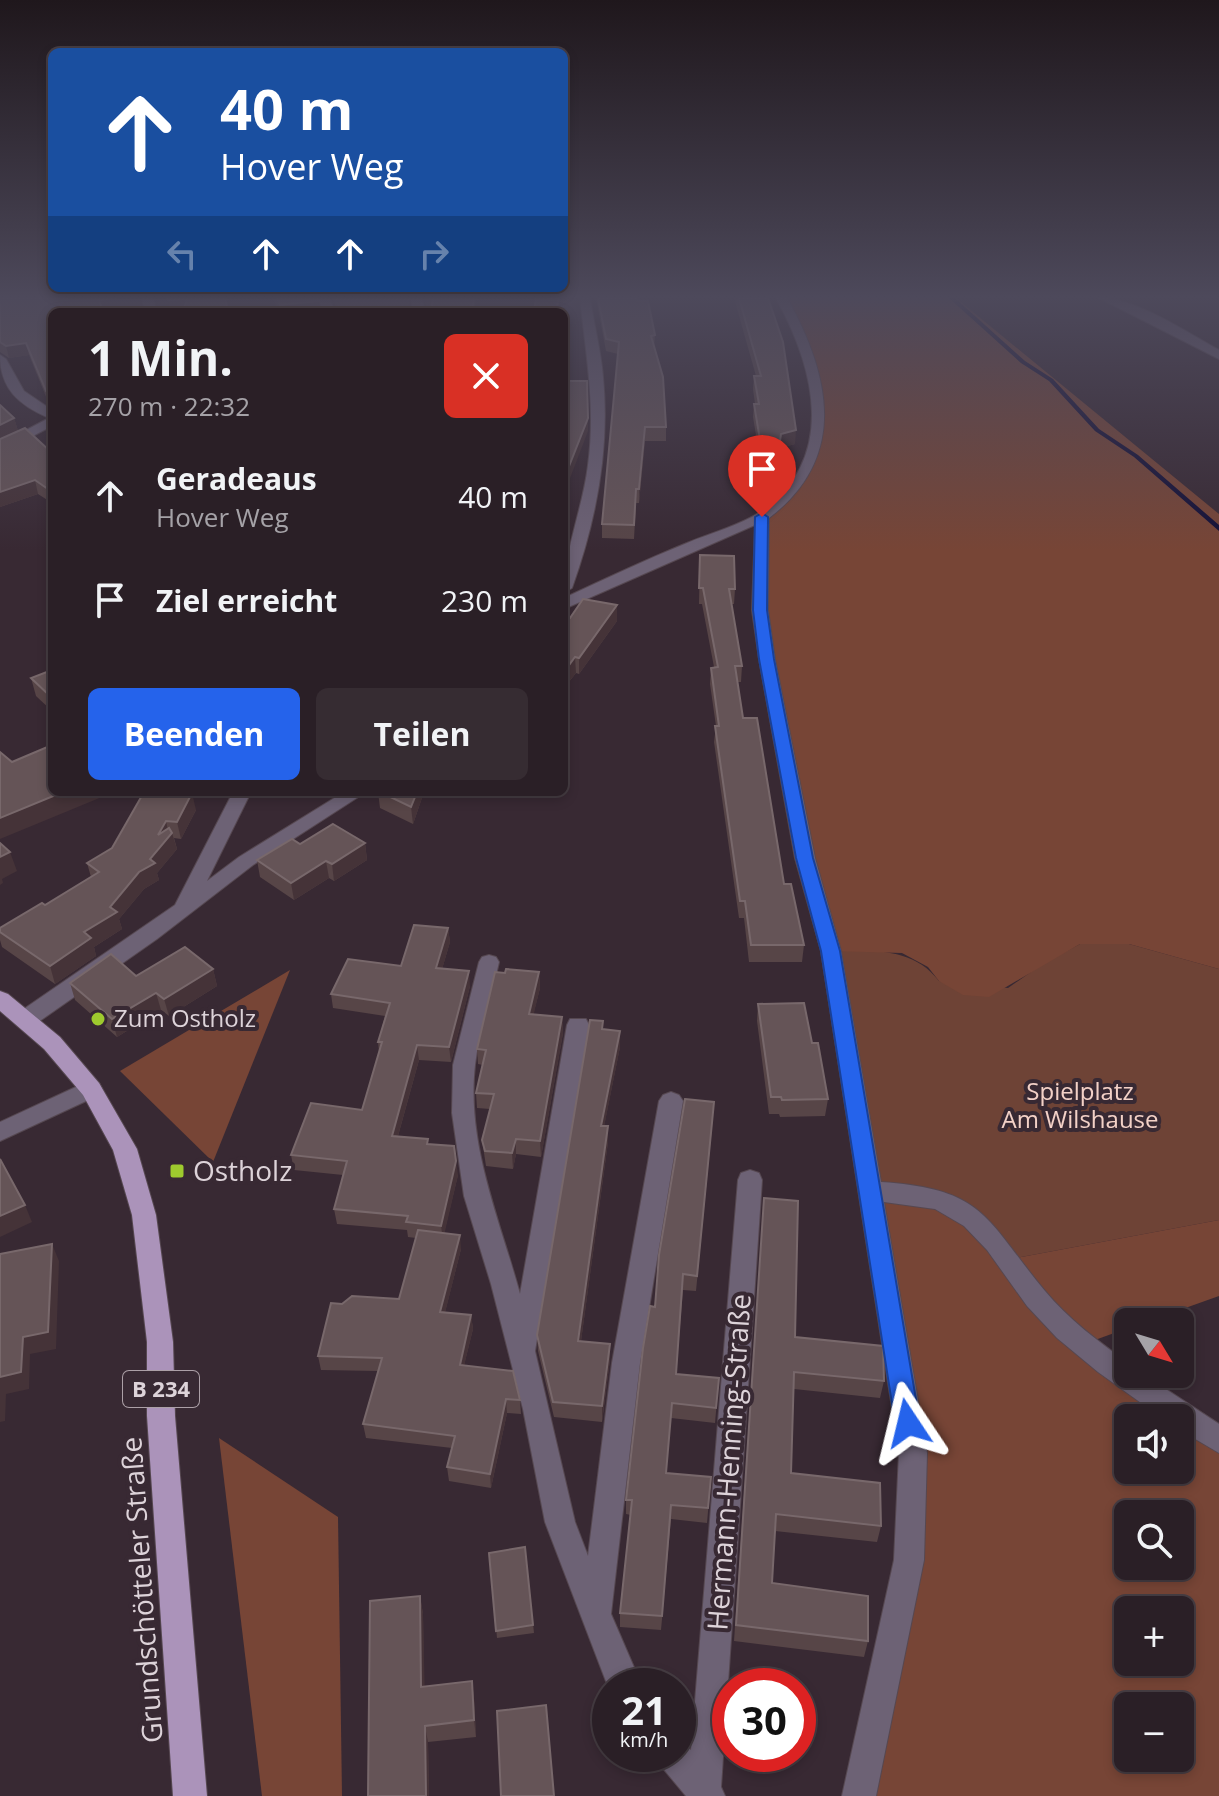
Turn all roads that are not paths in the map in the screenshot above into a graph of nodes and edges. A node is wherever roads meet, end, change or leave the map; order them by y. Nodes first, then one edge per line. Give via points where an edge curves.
1 (11, 382) edge
2 (597, 382) edge
3 (815, 382) edge
4 (48, 413) edge
5 (48, 423) edge
6 (34, 431) junction
7 (48, 438) edge
8 (0, 449) edge
9 (762, 517) junction
10 (568, 574) edge
11 (568, 602) edge
12 (240, 796) edge
13 (351, 796) edge
14 (183, 908) junction
15 (489, 962) dead end
16 (0, 999) edge
17 (26, 1019) junction
18 (578, 1025) dead end
19 (91, 1089) junction
20 (671, 1101) dead end
21 (0, 1132) edge
22 (750, 1180) dead end
23 (869, 1191) junction
24 (523, 1354) junction
25 (1219, 1440) edge
26 (596, 1617) junction
27 (618, 1668) edge
28 (688, 1772) edge
29 (706, 1794) edge
30 (190, 1796) edge
31 (859, 1796) edge

1 - 4 street via 32,406
2 - 10 street via 597,454
3 - 9 street via 820,403 801,478 779,506
5 - 6 street
6 - 7 street
6 - 8 street
9 - 11 street
9 - 23 street via 760,610 767,659 805,858 831,951
12 - 14 street
13 - 14 street via 246,861
14 - 17 street
15 - 24 street via 464,1065 464,1113 476,1196
16 - 17 main road, Grundschötteler Straße / B 234
17 - 19 main road, Grundschötteler Straße / B 234
18 - 24 street
19 - 21 street
19 - 30 main road, Grundschötteler Straße / B 234 via 125,1149 150,1257
20 - 26 street via 626,1363
22 - 29 street, Hermann-Henning-Straße
23 - 25 street via 919,1195 959,1209 985,1229 1027,1291 1083,1344 1141,1390
23 - 31 street via 913,1453 909,1560
24 - 26 street via 560,1522
26 - 27 street
28 - 29 street, Hermann-Henning-Straße

